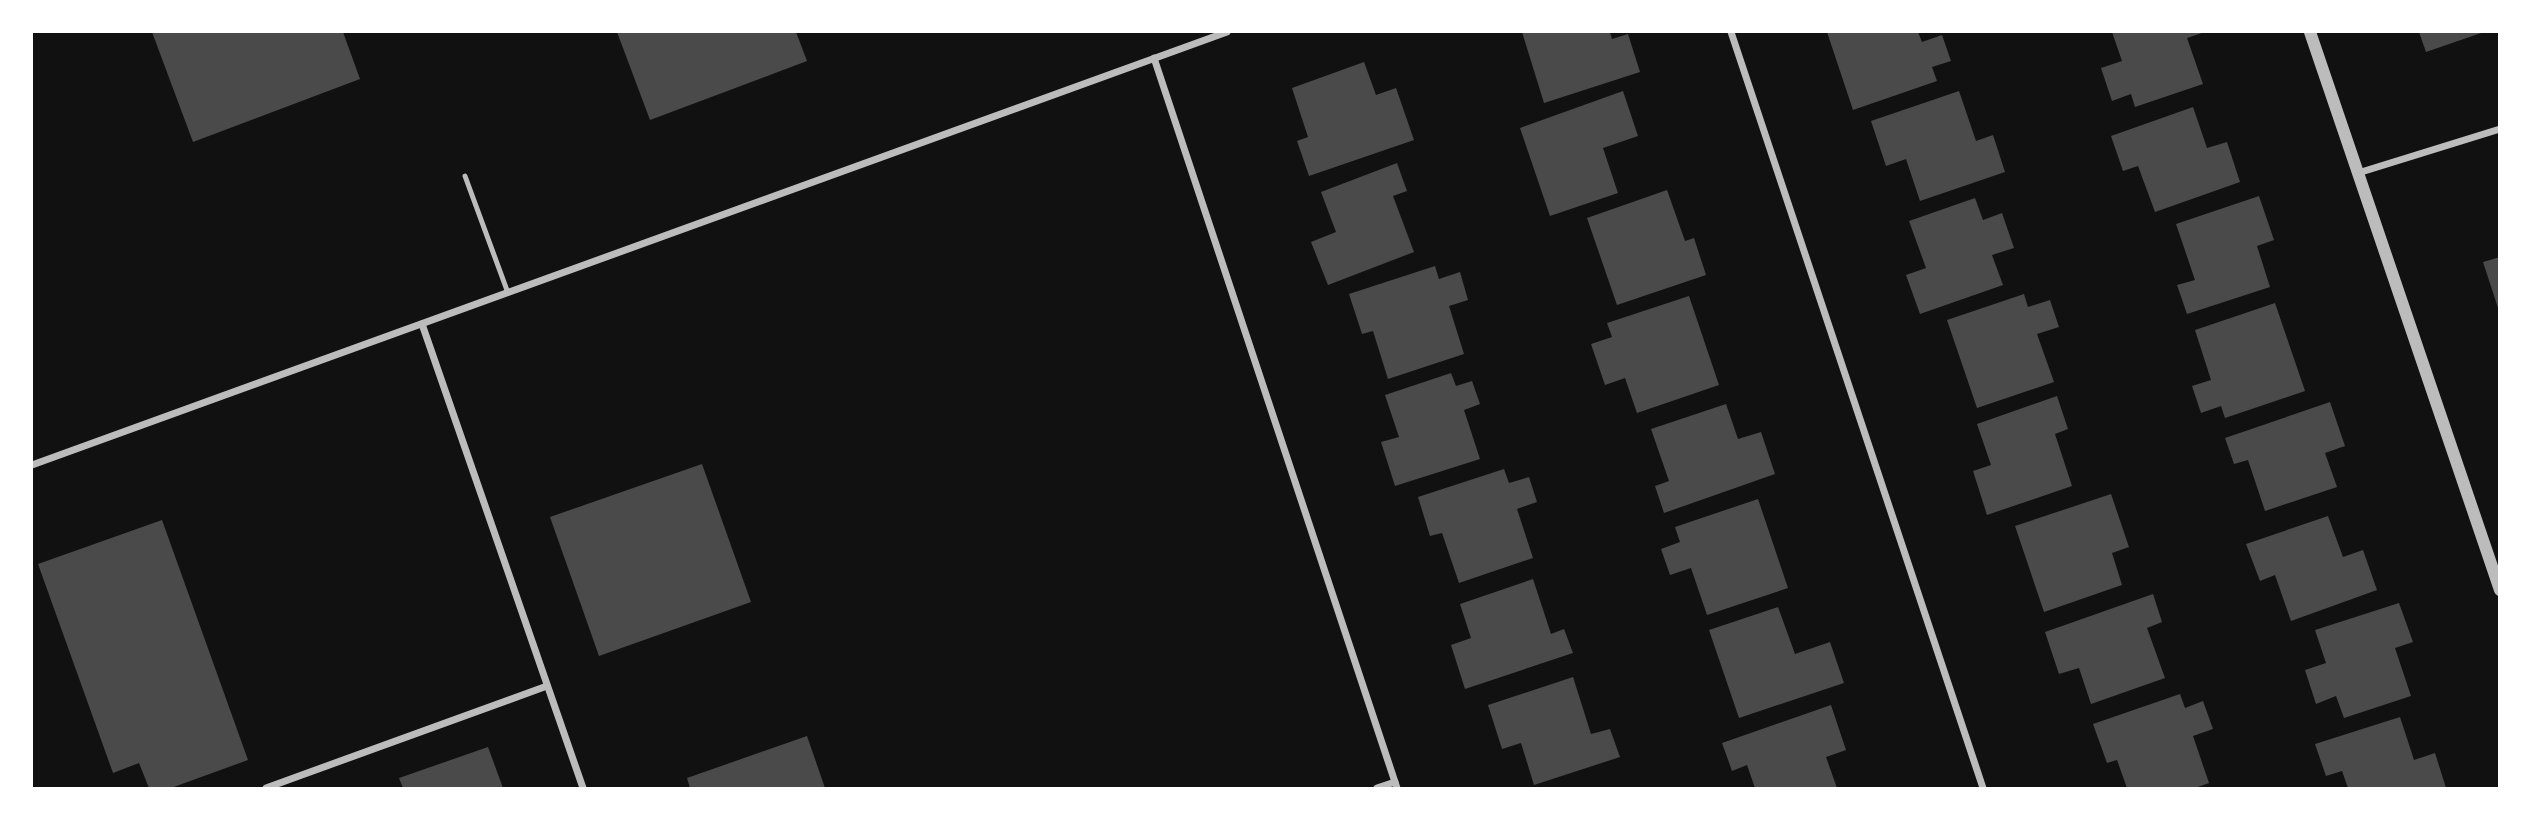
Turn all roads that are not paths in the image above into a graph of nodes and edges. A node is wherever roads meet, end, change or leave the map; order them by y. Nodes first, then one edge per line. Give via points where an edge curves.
1 (1227, 32) edge
2 (1731, 32) edge
3 (2310, 32) edge
4 (1154, 58) junction
5 (2500, 130) edge
6 (2358, 173) junction
7 (465, 176) dead end
8 (508, 293) junction
9 (422, 324) junction
10 (32, 465) edge
11 (2500, 590) edge
12 (547, 686) junction
13 (1396, 785) edge
14 (265, 789) edge
15 (583, 789) edge
16 (1377, 789) edge
17 (1983, 789) edge

1 - 4 street
2 - 17 street
3 - 6 street
4 - 8 street
4 - 13 street
5 - 6 street
6 - 11 street
7 - 8 lane
8 - 9 street
9 - 10 street
9 - 12 street
12 - 14 street
12 - 15 street
13 - 16 street

